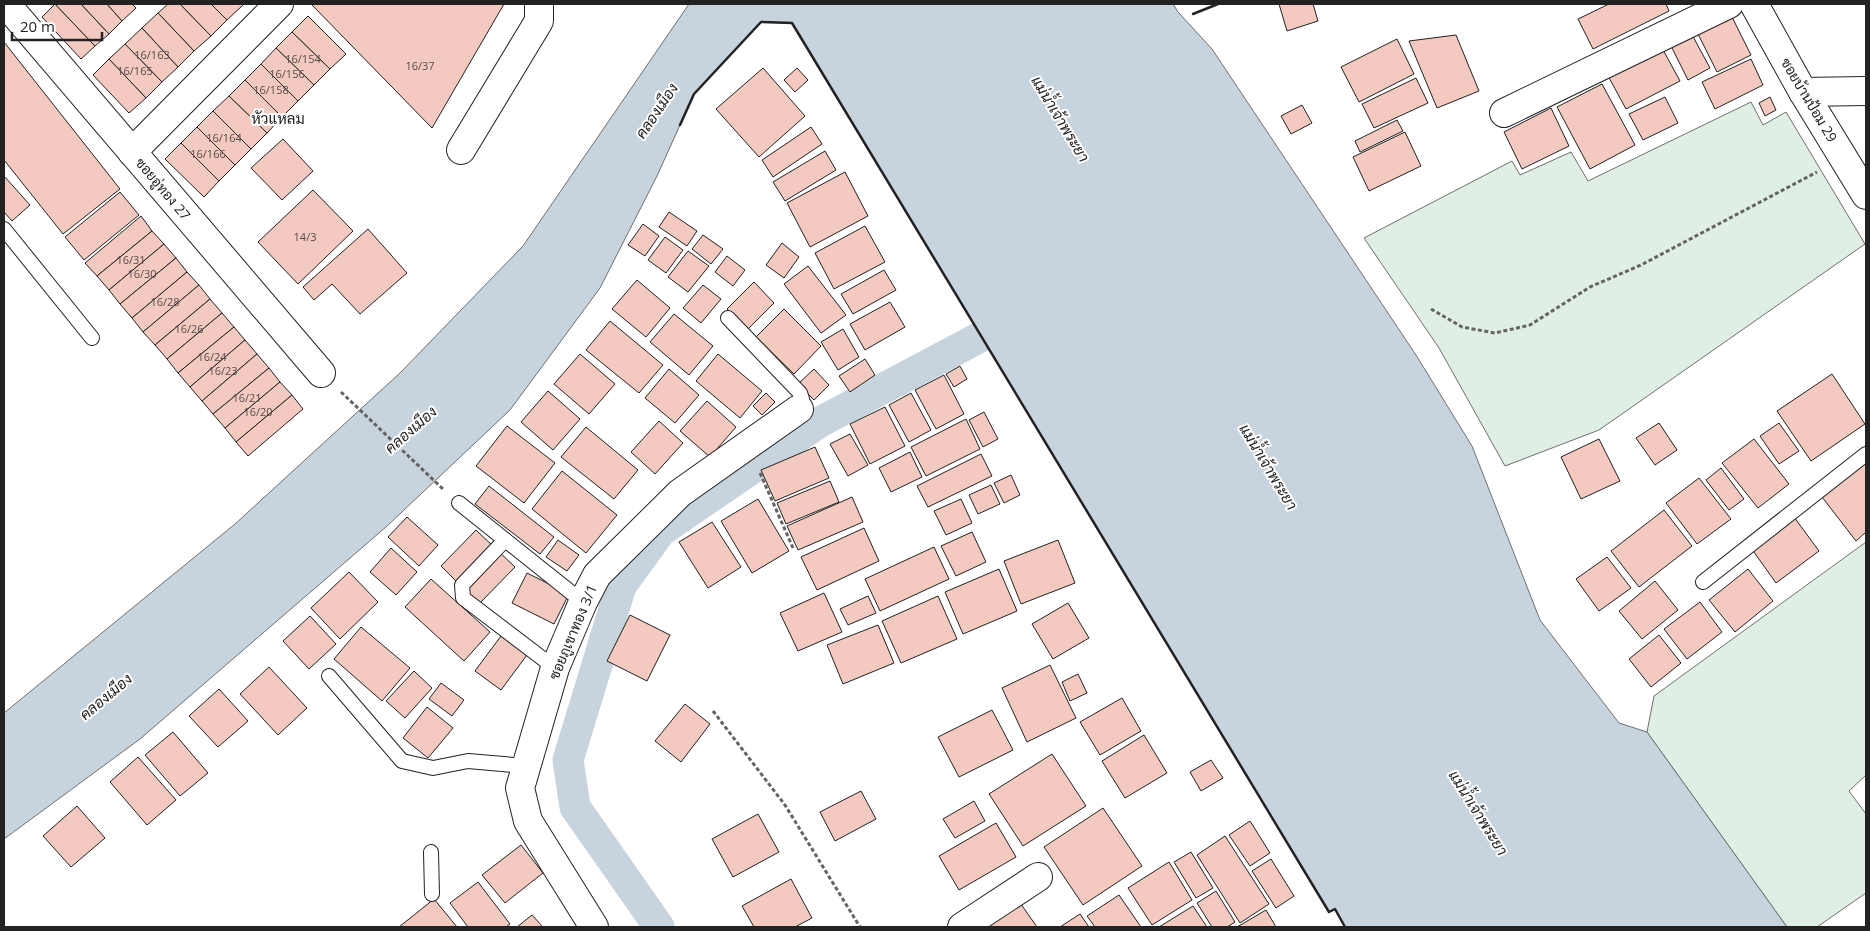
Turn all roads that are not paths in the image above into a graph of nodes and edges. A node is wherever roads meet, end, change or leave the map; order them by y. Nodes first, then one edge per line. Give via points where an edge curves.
1 (6, 4) edge
2 (279, 4) edge
3 (539, 4) edge
4 (1729, 4) edge
5 (1754, 4) edge
6 (1802, 92) junction
7 (1866, 92) edge
8 (1504, 113) dead end
9 (461, 150) dead end
10 (132, 152) junction
11 (1866, 194) edge
12 (4, 229) edge
13 (728, 318) dead end
14 (92, 338) dead end
15 (321, 373) road end
16 (800, 409) joint
17 (1866, 454) edge
18 (458, 503) road end
19 (505, 540) junction
20 (1703, 582) dead end
21 (583, 602) junction
22 (555, 668) junction
23 (329, 676) dead end
24 (526, 766) junction
25 (431, 852) dead end
26 (1038, 877) dead end
27 (432, 894) dead end
28 (594, 927) edge
29 (962, 927) edge

1 - 10 street, ซอยอู่ทอง 27
2 - 10 street
3 - 9 street via 539,21
4 - 8 street
5 - 6 street, ซอยบ้านป้อม 29
6 - 7 street
6 - 11 street, ซอยบ้านป้อม 29
10 - 15 street, ซอยอู่ทอง 27
12 - 14 lane
13 - 16 lane via 800,393
16 - 21 street, ซอยภูเขาทอง 3/1 via 680,493 597,576
17 - 20 lane
18 - 19 lane
19 - 21 lane
19 - 22 lane via 462,585 463,598
21 - 22 street, ซอยภูเขาทอง 3/1
22 - 24 street, ซอยภูเขาทอง 3/1
23 - 24 lane via 402,761 433,768 468,761
24 - 28 street, ซอยภูเขาทอง 3/1 via 520,788 528,821
25 - 27 lane
26 - 29 street

